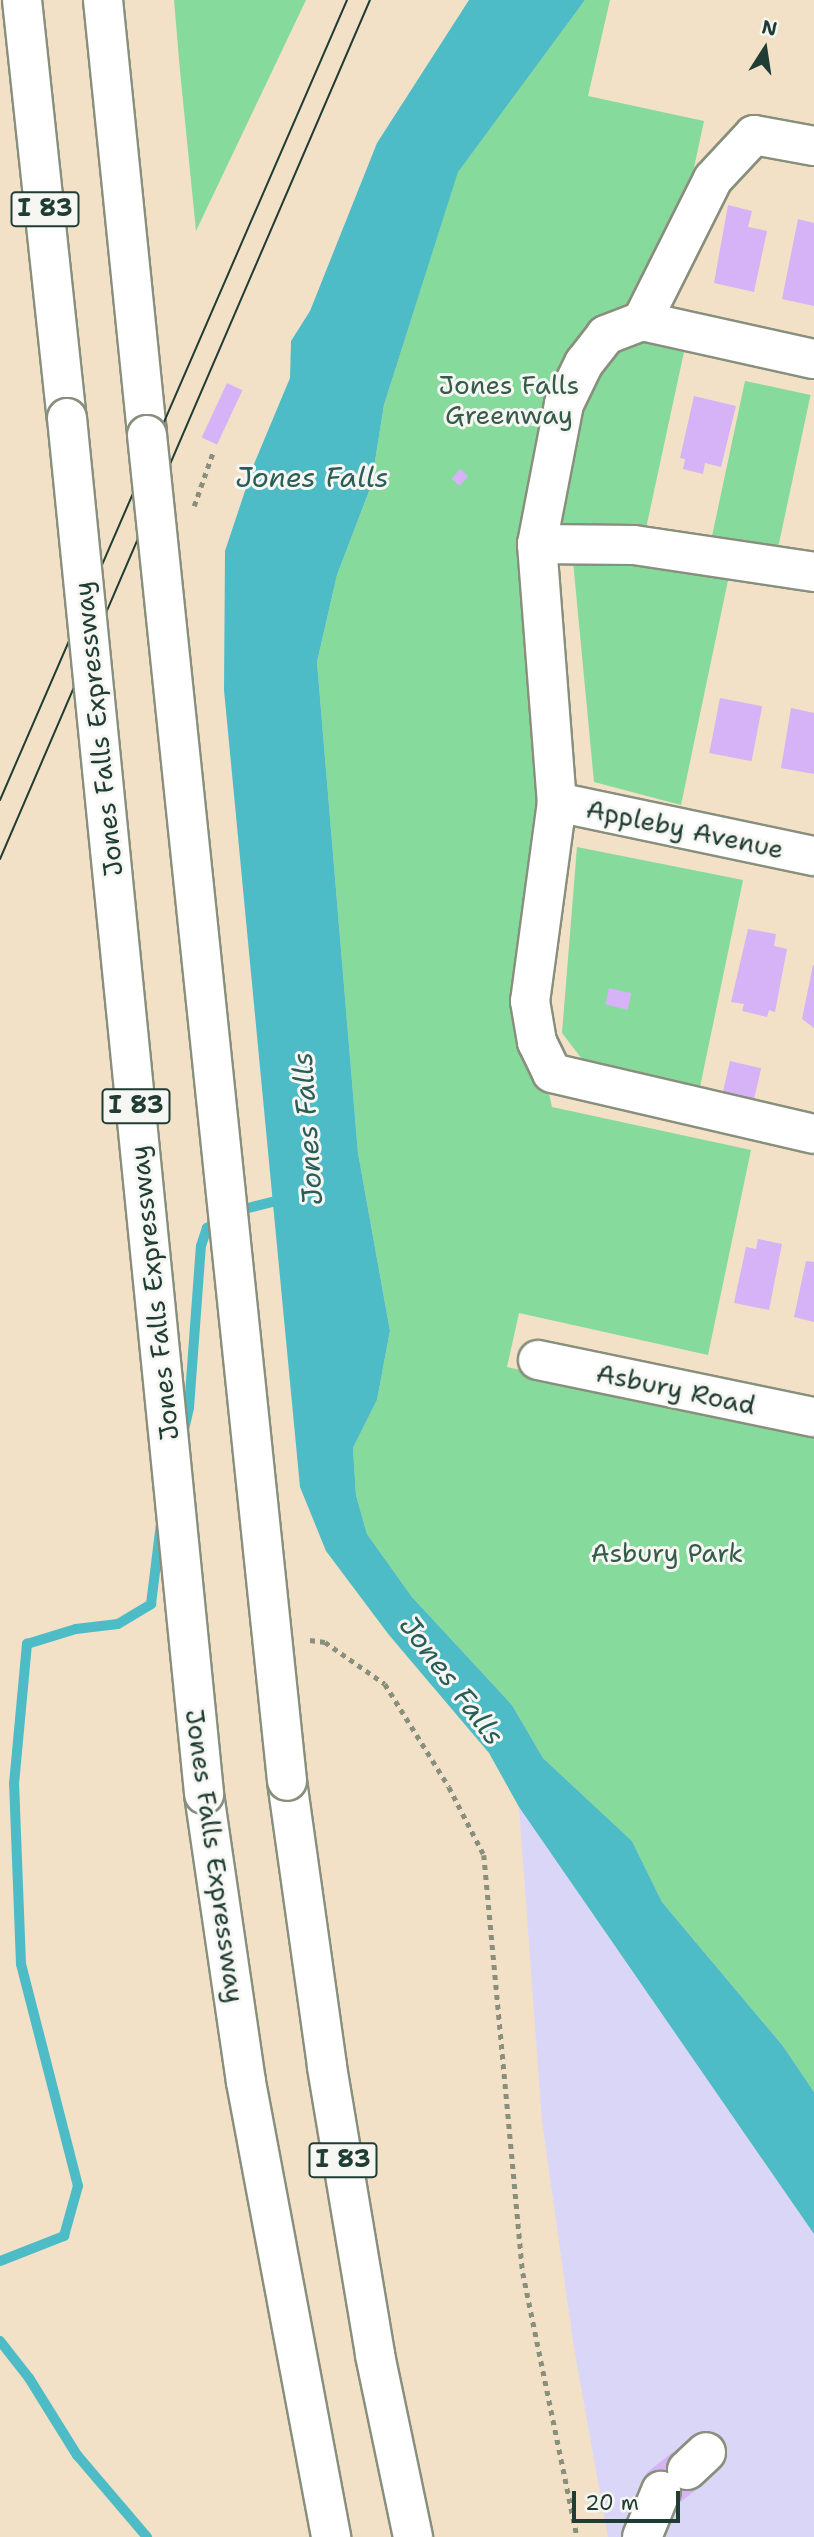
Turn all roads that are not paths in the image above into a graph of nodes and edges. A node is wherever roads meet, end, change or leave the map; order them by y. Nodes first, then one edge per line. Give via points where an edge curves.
1 (22, 0) edge
2 (103, 0) edge
3 (814, 146) edge
4 (642, 321) junction
5 (814, 359) edge
6 (537, 544) junction
7 (814, 572) edge
8 (557, 802) junction
9 (814, 856) edge
10 (814, 1134) edge
11 (538, 1360) dead end
12 (814, 1417) edge
13 (685, 2471) dead end
14 (331, 2537) edge
15 (412, 2537) edge
16 (642, 2537) edge

1 - 14 main road, Jones Falls Expressway / I 83, bridge via 204,1794 246,2082
2 - 15 main road, I 83, bridge via 287,1781 336,2122 375,2355
3 - 4 main road via 754,135 713,179
4 - 5 main road
4 - 6 main road via 606,335 584,363 564,404
6 - 7 main road via 645,546
6 - 8 main road
8 - 9 main road, Appleby Avenue
8 - 10 main road via 530,1002 537,1042 552,1073
11 - 12 main road, Asbury Road
13 - 16 main road

